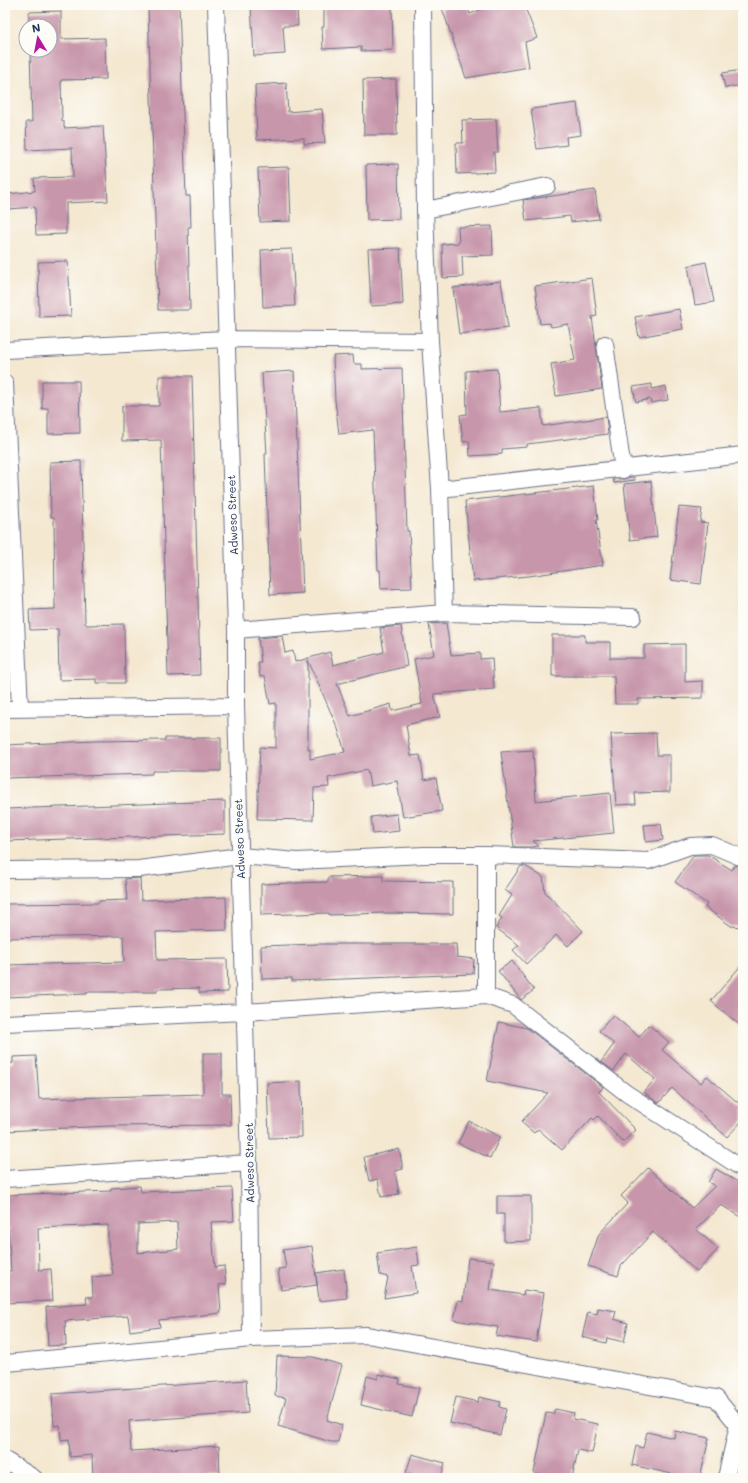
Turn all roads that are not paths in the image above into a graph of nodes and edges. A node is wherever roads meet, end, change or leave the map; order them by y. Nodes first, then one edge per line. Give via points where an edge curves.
1 (216, 5) edge
2 (423, 5) edge
3 (547, 186) dead end
4 (426, 210) junction
5 (226, 339) junction
6 (430, 341) junction
7 (606, 344) dead end
8 (5, 350) edge
9 (5, 383) edge
10 (743, 455) edge
11 (623, 470) junction
12 (440, 489) junction
13 (444, 613) junction
14 (633, 617) dead end
15 (236, 630) junction
16 (236, 706) junction
17 (12, 708) edge
18 (486, 855) junction
19 (240, 856) junction
20 (743, 858) edge
21 (5, 870) edge
22 (486, 996) junction
23 (244, 1012) junction
24 (5, 1023) edge
25 (249, 1163) junction
26 (743, 1169) edge
27 (5, 1179) edge
28 (251, 1339) junction
29 (5, 1364) edge
30 (5, 1460) edge
31 (34, 1478) edge
32 (726, 1478) edge

1 - 5 street, Adweso Street
2 - 4 street
3 - 4 street
4 - 6 street
5 - 6 street
5 - 8 street
5 - 15 street, Adweso Street
6 - 12 street
7 - 11 street
9 - 17 street
10 - 11 street
11 - 12 street
12 - 13 street
13 - 14 street
13 - 15 street
15 - 16 street, Adweso Street
16 - 17 street
16 - 19 street, Adweso Street
18 - 19 street via 297,861
18 - 20 street via 648,861 690,846 712,846
18 - 22 street
19 - 21 street via 139,869
19 - 23 street, Adweso Street
22 - 23 street
22 - 26 street via 513,1005 626,1093
23 - 24 street
23 - 25 street, Adweso Street
25 - 27 street
25 - 28 street, Adweso Street
28 - 29 street
28 - 32 street via 367,1335 716,1398 738,1425
30 - 31 street

